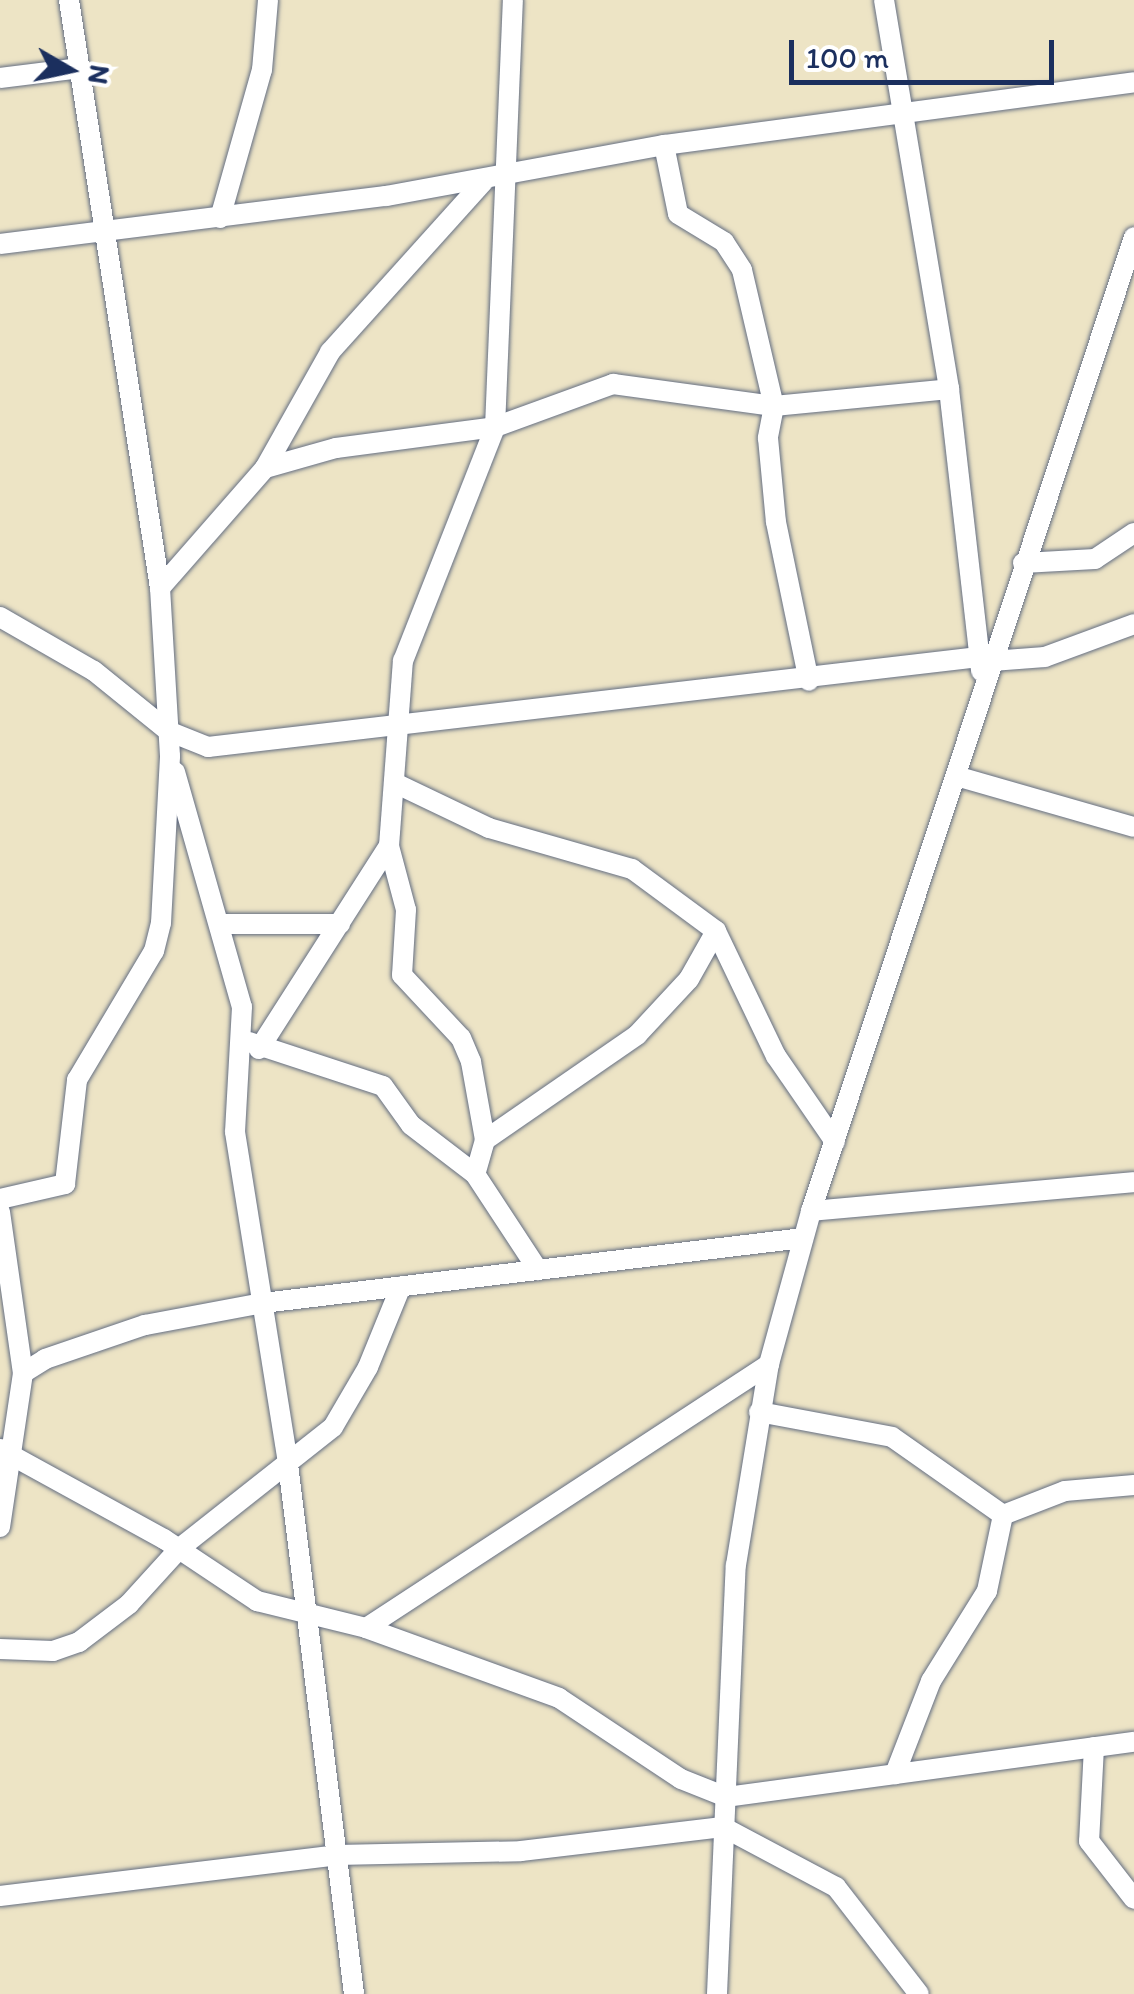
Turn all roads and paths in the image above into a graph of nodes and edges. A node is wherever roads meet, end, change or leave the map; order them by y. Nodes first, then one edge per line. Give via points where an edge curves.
1 (69, 0) edge
2 (268, 0) edge
3 (513, 0) edge
4 (884, 0) edge
5 (80, 68) junction
6 (0, 78) edge
7 (1134, 82) edge
8 (900, 110) junction
9 (664, 145) junction
10 (510, 169) junction
11 (483, 182) junction
12 (220, 218) junction
13 (107, 233) junction
14 (1134, 237) edge
15 (0, 244) edge
16 (949, 389) junction
17 (774, 406) junction
18 (495, 427) junction
19 (265, 468) junction
20 (1134, 532) edge
21 (1023, 564) junction
22 (160, 588) junction
23 (0, 617) edge
24 (1134, 624) edge
25 (985, 660) junction
26 (809, 681) junction
27 (398, 728) junction
28 (168, 731) junction
29 (170, 756) junction
30 (956, 776) junction
31 (397, 784) junction
32 (1134, 827) edge
33 (389, 846) junction
34 (224, 924) junction
35 (340, 924) junction
36 (716, 931) junction
37 (251, 1044) junction
38 (485, 1140) junction
39 (835, 1142) junction
40 (475, 1174) junction
41 (1134, 1182) edge
42 (0, 1199) edge
43 (811, 1211) junction
44 (0, 1212) edge
45 (803, 1238) junction
46 (538, 1270) junction
47 (401, 1286) junction
48 (262, 1302) junction
49 (769, 1364) junction
50 (23, 1374) junction
51 (22, 1397) junction
52 (0, 1408) edge
53 (759, 1412) junction
54 (8, 1453) edge
55 (288, 1464) junction
56 (1134, 1485) edge
57 (1003, 1514) junction
58 (0, 1527) edge
59 (180, 1548) junction
60 (306, 1617) junction
61 (366, 1628) junction
62 (0, 1649) edge
63 (1134, 1742) edge
64 (1094, 1747) junction
65 (895, 1774) junction
66 (726, 1797) junction
67 (724, 1826) junction
68 (337, 1855) junction
69 (0, 1896) edge
70 (1134, 1899) edge
71 (354, 1994) edge
72 (717, 1994) edge
73 (920, 1994) edge

1 - 5 street
2 - 12 street via 258,84
3 - 10 street via 506,53
4 - 8 street
5 - 6 street
5 - 13 street
7 - 8 street
8 - 9 street
8 - 16 street
9 - 10 street
9 - 17 street via 678,214 724,242 742,270
10 - 11 street
10 - 18 street
11 - 12 street
11 - 19 street via 330,352
12 - 13 street
13 - 15 street
13 - 22 street
14 - 21 street
16 - 17 street
16 - 25 street
17 - 18 street via 613,384
17 - 26 street via 768,438 776,522
18 - 19 street via 336,448
18 - 27 street via 403,661
19 - 22 street
20 - 21 street via 1095,559
21 - 25 street
22 - 28 street
23 - 28 street via 94,671
24 - 25 street via 1045,657
25 - 26 street
25 - 30 street
26 - 27 street
27 - 28 street via 250,748 208,748
27 - 31 street
28 - 29 street
29 - 34 street
29 - 42 street via 161,923 154,951 77,1080 65,1184
30 - 32 street
30 - 39 street
31 - 33 street
31 - 36 street via 488,828 632,869
33 - 35 street
33 - 38 street via 406,910 402,974 464,1043
34 - 35 street
34 - 37 street
35 - 37 street
36 - 38 street via 688,978 637,1034
36 - 39 street via 776,1056
37 - 40 street via 383,1086 411,1125
37 - 48 street via 234,1132
38 - 40 street
39 - 43 street
40 - 46 street
41 - 43 street
43 - 45 street
44 - 50 street
45 - 46 street
45 - 49 street
46 - 47 street
47 - 48 street
47 - 55 street via 352,1398 333,1427
48 - 50 street via 145,1324 45,1359
48 - 55 street
49 - 53 street
49 - 61 street
50 - 51 street
51 - 52 street
51 - 54 street
53 - 57 street via 892,1436
53 - 66 street via 736,1564
54 - 58 street
54 - 59 street
55 - 59 street
55 - 60 street
56 - 57 street via 1065,1490
57 - 65 street via 987,1590 932,1681
59 - 60 street via 244,1594
59 - 62 street via 129,1604 79,1642 54,1651
60 - 61 street
60 - 68 street
61 - 66 street via 558,1698 681,1779
63 - 64 street
64 - 65 street
64 - 70 street via 1089,1841
65 - 66 street
66 - 67 street
67 - 68 street via 522,1851
67 - 72 street
67 - 73 street via 836,1887
68 - 69 street
68 - 71 street

